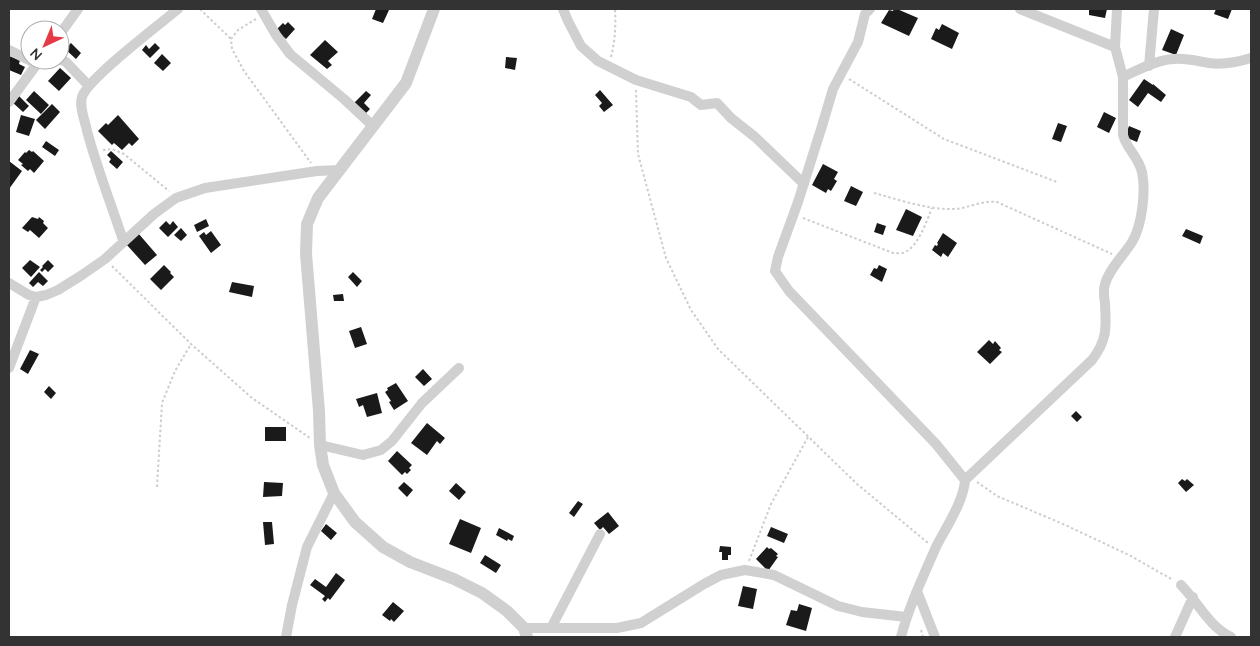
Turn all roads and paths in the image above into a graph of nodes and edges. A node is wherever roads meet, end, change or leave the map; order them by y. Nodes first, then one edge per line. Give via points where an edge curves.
1 (78, 9) edge
2 (178, 9) edge
3 (200, 9) edge
4 (434, 9) edge
5 (563, 9) edge
6 (615, 9) edge
7 (870, 9) edge
8 (1020, 9) edge
9 (1116, 9) edge
10 (1154, 9) edge
11 (262, 11) edge
12 (70, 20) edge
13 (231, 40) junction
14 (1115, 47) junction
15 (1251, 58) edge
16 (70, 66) edge
17 (1149, 66) junction
18 (608, 67) junction
19 (34, 70) edge
20 (840, 74) junction
21 (1123, 77) junction
22 (636, 80) junction
23 (88, 85) junction
24 (9, 102) edge
25 (373, 126) junction
26 (92, 152) junction
27 (340, 170) junction
28 (317, 172) junction
29 (1057, 182) dead end
30 (804, 184) junction
31 (874, 193) dead end
32 (176, 198) junction
33 (932, 208) junction
34 (794, 214) junction
35 (123, 240) junction
36 (1120, 258) junction
37 (105, 259) junction
38 (9, 283) edge
39 (36, 297) junction
40 (191, 344) junction
41 (9, 368) edge
42 (459, 368) dead end
43 (808, 436) junction
44 (320, 445) junction
45 (967, 478) junction
46 (157, 487) dead end
47 (334, 493) junction
48 (600, 534) dead end
49 (936, 549) junction
50 (745, 570) junction
51 (1182, 585) joint
52 (917, 591) junction
53 (1193, 597) junction
54 (906, 618) junction
55 (551, 628) junction
56 (526, 633) edge
57 (286, 637) edge
58 (901, 637) edge
59 (935, 637) edge
60 (1175, 637) edge
61 (1231, 637) edge

1 - 12 street
2 - 23 street
3 - 13 path
4 - 25 street via 406,83
5 - 18 street via 581,46
6 - 18 path via 613,48
7 - 20 street via 865,14 858,42
8 - 14 street
9 - 14 street
10 - 17 street
11 - 13 path via 238,30
11 - 25 street via 290,54
13 - 28 path via 244,72
14 - 21 street
15 - 17 street via 1210,63 1171,58
16 - 23 street
17 - 21 street
18 - 22 street
19 - 24 street
20 - 29 path via 944,139
20 - 30 street via 832,89
21 - 36 street via 1123,135 1139,162 1144,194 1133,240
22 - 30 street via 691,97 701,105 717,103
22 - 43 path via 638,154 666,258 691,310 718,349
23 - 26 street via 82,97 82,111
25 - 27 street
26 - 32 path via 112,149 124,154
26 - 35 street
27 - 28 street
27 - 44 street via 318,198 307,224 306,254
28 - 32 street via 205,188
30 - 34 street
31 - 33 path
32 - 35 street
33 - 34 path via 914,245 900,253
33 - 36 path via 956,209 988,200 997,202
34 - 45 street via 775,268 780,279
35 - 37 street
36 - 45 street via 1105,284 1106,333 1098,353
37 - 39 street via 58,290
37 - 40 path
38 - 39 street
39 - 41 street
40 - 44 path via 252,398
40 - 46 path via 162,403
42 - 44 street via 422,403 382,450 363,455
43 - 49 path via 857,484
43 - 50 path via 771,504
44 - 47 street via 323,465
45 - 49 street
45 - 51 path via 997,496 1128,555
47 - 56 street via 355,522 383,547 482,593 507,611
47 - 57 street via 307,546
48 - 55 street
49 - 52 street
50 - 54 street via 774,576 838,606
50 - 55 street via 721,575 641,623 617,628
51 - 53 street
52 - 54 street
52 - 59 street
53 - 60 street
53 - 61 street via 1208,619
54 - 58 street
55 - 56 street

